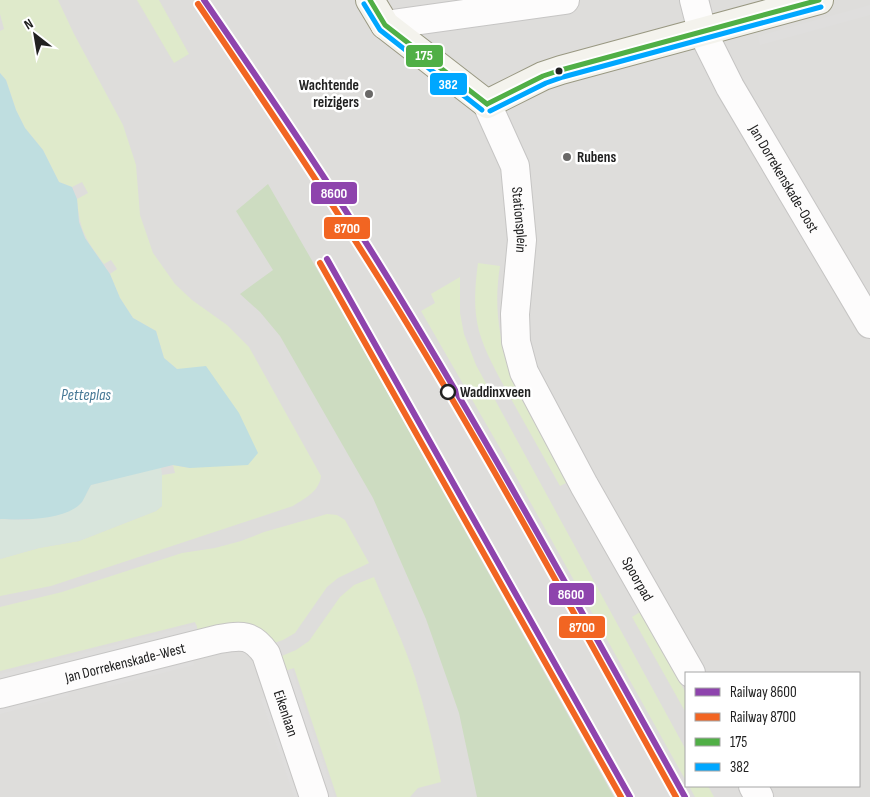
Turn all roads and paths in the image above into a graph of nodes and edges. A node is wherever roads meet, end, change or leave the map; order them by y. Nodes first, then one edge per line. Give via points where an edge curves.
1 (370, 0) edge
2 (565, 0) edge
3 (694, 0) edge
4 (819, 0) edge
5 (385, 25) junction
6 (702, 32) junction
7 (487, 104) junction
8 (870, 324) edge
9 (584, 486) joint
10 (250, 637) joint
11 (690, 672) edge
12 (0, 694) edge
13 (314, 797) edge

1 - 5 street, Stationsplein
2 - 5 street
3 - 6 street, Jan Dorrekenskade-Oost
4 - 6 street
5 - 7 street, Stationsplein
6 - 7 street via 543,76
6 - 8 street, Jan Dorrekenskade-Oost via 730,87
7 - 9 street, Stationsplein via 515,166 522,240 514,314 516,342 531,387
9 - 11 street, Spoorpad
10 - 12 street, Jan Dorrekenskade-West via 235,636
10 - 13 street, Eikenlaan via 266,654

